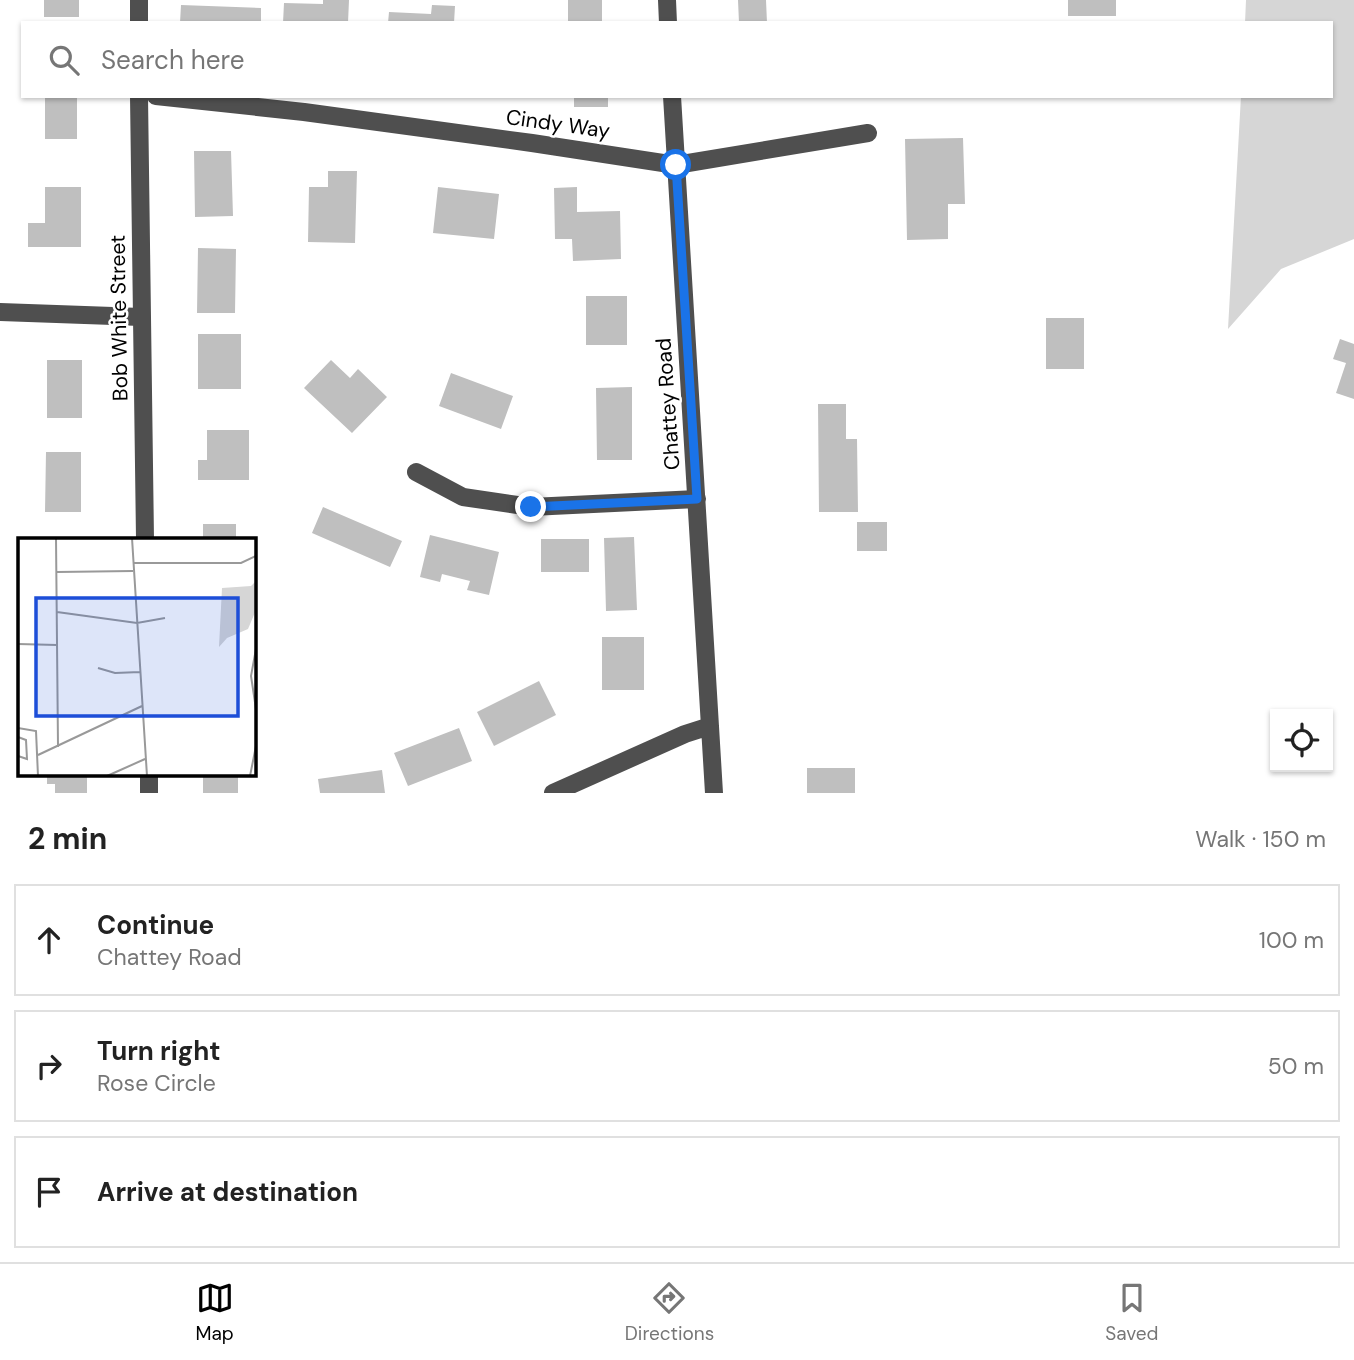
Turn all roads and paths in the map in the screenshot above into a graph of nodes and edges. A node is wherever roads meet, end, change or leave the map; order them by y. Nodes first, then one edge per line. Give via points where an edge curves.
1 (139, 0) edge
2 (667, 0) edge
3 (139, 21) edge
4 (668, 21) edge
5 (139, 98) edge
6 (173, 98) edge
7 (672, 98) edge
8 (869, 133) dead end
9 (676, 165) junction
10 (0, 312) edge
11 (141, 317) junction
12 (416, 472) dead end
13 (697, 499) junction
14 (145, 538) edge
15 (710, 726) junction
16 (553, 793) edge
17 (714, 793) edge

1 - 3 street
2 - 4 street
5 - 11 street, Bob White Street
6 - 9 street, Cindy Way
7 - 9 street, Chattey Road
8 - 9 street, Cindy Way
9 - 13 street, Chattey Road
10 - 11 street
11 - 14 street, Bob White Street
12 - 13 street via 463,497 531,507
13 - 15 street, Chattey Road
15 - 16 street
15 - 17 street, Chattey Road

